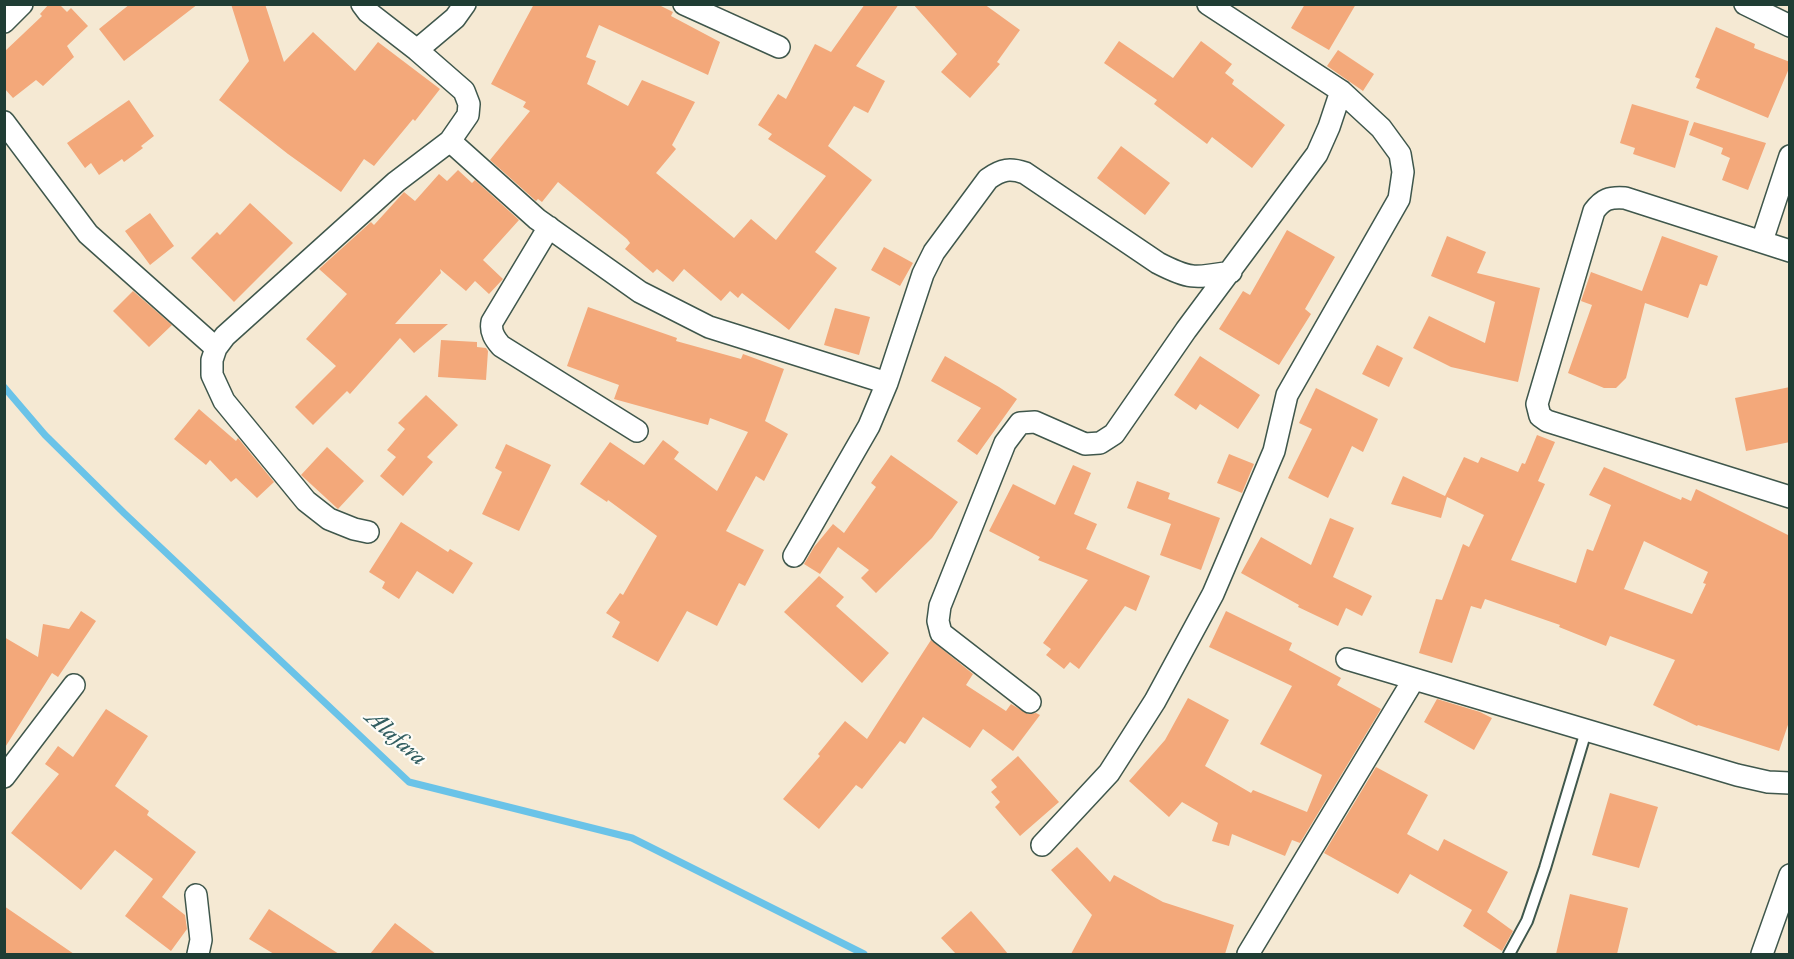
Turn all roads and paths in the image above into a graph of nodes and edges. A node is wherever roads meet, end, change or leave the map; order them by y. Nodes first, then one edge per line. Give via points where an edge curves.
1 (22, 4) edge
2 (362, 4) edge
3 (465, 4) edge
4 (684, 4) edge
5 (1208, 4) edge
6 (1745, 4) edge
7 (4, 22) edge
8 (1790, 26) edge
9 (779, 47) dead end
10 (417, 50) junction
11 (1341, 91) junction
12 (4, 122) edge
13 (450, 141) junction
14 (1790, 156) edge
15 (549, 227) junction
16 (1762, 241) junction
17 (1790, 251) edge
18 (1231, 272) junction
19 (216, 348) junction
20 (887, 383) junction
21 (637, 431) dead end
22 (1790, 497) edge
23 (368, 532) dead end
24 (794, 556) dead end
25 (1347, 659) dead end
26 (1414, 679) junction
27 (74, 685) dead end
28 (1030, 702) dead end
29 (1586, 731) junction
30 (4, 777) edge
31 (1790, 783) edge
32 (1042, 845) dead end
33 (1790, 875) edge
34 (196, 895) dead end
35 (198, 954) edge
36 (1248, 954) edge
37 (1509, 954) edge
38 (1762, 954) edge

1 - 7 street
2 - 10 street
3 - 10 street via 455,18
4 - 9 street
5 - 11 street
6 - 8 street
10 - 13 street via 464,91 470,104 468,115
11 - 18 street via 1317,154
11 - 32 street via 1381,128 1400,154 1403,172 1399,199 1287,395 1274,451 1218,583 1155,701 1108,773
12 - 19 street via 88,234
13 - 15 street
13 - 19 street via 396,182
14 - 16 street
15 - 20 street via 640,292 709,327
15 - 21 street via 492,322 495,339
16 - 17 street
16 - 22 street via 1625,198 1601,201 1594,211 1537,404 1540,416 1547,421
18 - 20 street via 1197,278 1180,274 1025,174 1013,169 1000,171 988,179 934,252
18 - 28 street via 1114,434 1100,443 1084,444 1027,422 1020,423 1005,443 940,606 938,621 941,633
19 - 23 street via 212,375 224,401 306,501 328,519
20 - 24 street via 869,426
25 - 26 street
26 - 29 street
26 - 36 street
27 - 30 street
29 - 31 street via 1737,775
29 - 37 lane via 1542,879 1527,921
33 - 38 street
34 - 35 street via 201,940

